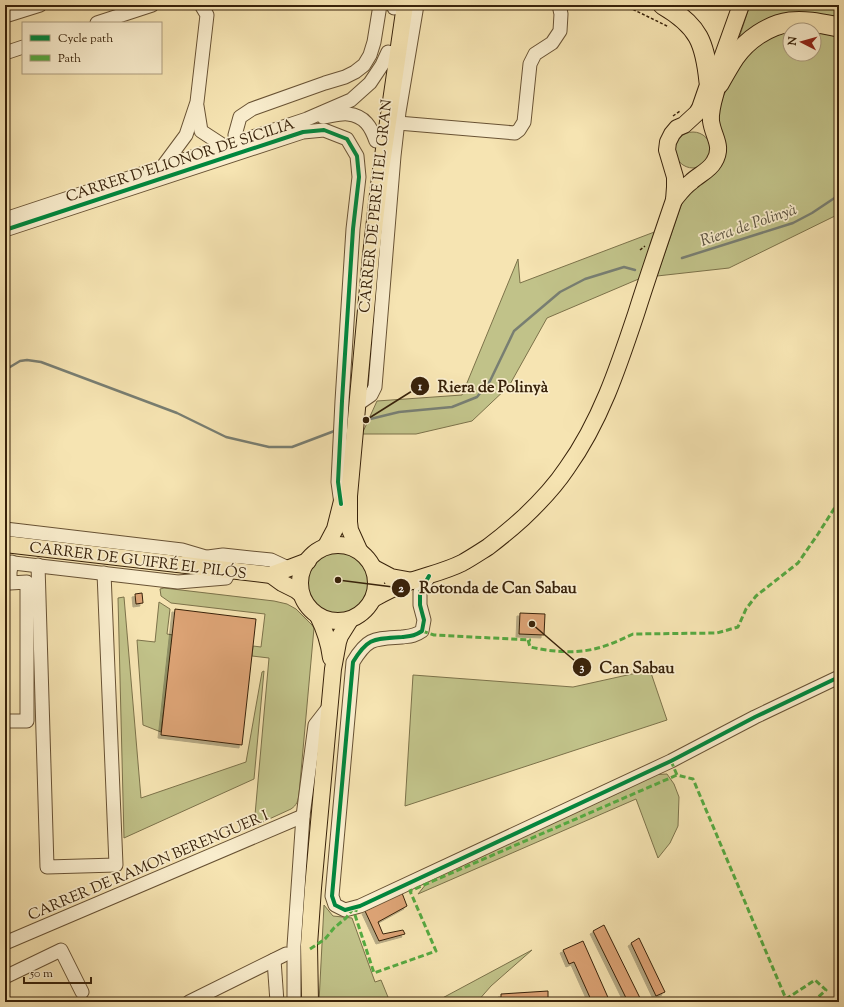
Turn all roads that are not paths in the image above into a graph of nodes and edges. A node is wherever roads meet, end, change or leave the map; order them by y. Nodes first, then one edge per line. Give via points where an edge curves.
1 (40, 5) edge
2 (152, 5) edge
3 (201, 5) edge
4 (417, 5) edge
5 (559, 5) edge
6 (663, 5) edge
7 (740, 5) edge
8 (393, 6) edge
9 (5, 16) edge
10 (100, 22) edge
11 (839, 27) edge
12 (22, 47) edge
13 (388, 52) junction
14 (5, 53) edge
15 (714, 83) junction
16 (197, 102) junction
17 (307, 118) junction
18 (678, 120) junction
19 (398, 123) junction
20 (713, 133) junction
21 (376, 141) junction
22 (237, 142) junction
23 (224, 146) junction
24 (670, 159) junction
25 (163, 166) junction
26 (707, 170) junction
27 (674, 200) junction
28 (5, 219) edge
29 (5, 230) edge
30 (356, 410) junction
31 (353, 433) junction
32 (341, 504) junction
33 (5, 529) edge
34 (5, 544) edge
35 (326, 546) junction
36 (359, 550) junction
37 (208, 557) junction
38 (308, 561) junction
39 (8, 562) edge
40 (38, 565) junction
41 (288, 568) junction
42 (374, 568) junction
43 (230, 570) junction
44 (104, 573) junction
45 (271, 575) junction
46 (429, 576) junction
47 (8, 583) edge
48 (407, 583) junction
49 (301, 594) junction
50 (373, 599) junction
51 (420, 605) junction
52 (318, 616) junction
53 (350, 620) junction
54 (333, 669) junction
55 (839, 677) edge
56 (329, 707) junction
57 (5, 721) edge
58 (303, 816) junction
59 (5, 943) edge
60 (5, 977) edge
61 (82, 992) dead end
62 (189, 1002) edge
63 (277, 1002) edge
64 (294, 1002) edge
65 (310, 1002) edge

1 - 9 street
2 - 10 street
3 - 16 street via 207,15
4 - 19 street, CARRER DE PERE II EL GRAN
5 - 19 street via 560,31 552,43 535,54 530,64 524,122 515,133
6 - 15 highway via 684,19 702,42
7 - 15 main road
8 - 13 main road
8 - 22 street via 370,55 355,72 252,109 240,117 235,135
8 - 30 main road via 380,177
11 - 15 highway via 802,22 780,24 748,42
12 - 14 street
13 - 17 street, CARRER D'ELIONOR DE SICILIA via 370,83 351,100
13 - 21 main road
15 - 18 main road via 696,113
15 - 20 main road via 715,96 711,114
16 - 23 street via 201,131
16 - 25 street via 186,135
17 - 21 street, CARRER D'ELIONOR DE SICILIA via 348,113 366,122
17 - 22 street, CARRER D'ELIONOR DE SICILIA
18 - 20 main road via 700,124
18 - 24 main road via 677,128 668,142
19 - 30 street, CARRER DE PERE II EL GRAN via 374,387 371,395
20 - 26 main road via 717,140 717,156
21 - 30 main road via 361,276
22 - 23 street, CARRER D'ELIONOR DE SICILIA
23 - 25 street, CARRER D'ELIONOR DE SICILIA
24 - 26 main road via 681,172 699,174
24 - 27 main road via 675,187
25 - 28 street, CARRER D'ELIONOR DE SICILIA
26 - 27 main road via 690,182
27 - 46 main road via 610,387 567,469 510,530 462,563
29 - 32 street, CARRER D'ELIONOR DE SICILIA via 303,132 324,130 347,139 357,156 359,177 353,229 342,401 338,482
30 - 31 main road
31 - 32 main road
31 - 36 main road via 348,522
32 - 35 main road via 336,529
33 - 37 street via 182,550
34 - 43 main road, CARRER DE GUIFRÉ EL PILÓS
35 - 36 main road via 335,544
35 - 38 main road via 316,551
36 - 42 main road
37 - 41 street via 223,555 271,560
37 - 43 street via 219,561
38 - 41 main road, CARRER DE GUIFRÉ EL PILÓS
38 - 49 main road via 301,576
39 - 40 street
39 - 47 street
40 - 44 street
40 - 44 street via 47,867 116,865
41 - 45 main road, CARRER DE GUIFRÉ EL PILÓS
42 - 48 main road
42 - 50 main road via 376,589
43 - 44 street via 226,578 178,582
43 - 45 main road, CARRER DE GUIFRÉ EL PILÓS
45 - 49 main road, CARRER DE GUIFRÉ EL PILÓS
46 - 48 main road
46 - 51 street via 420,592
47 - 57 street via 27,582 27,721
48 - 50 main road
48 - 51 street
49 - 52 main road via 306,604
50 - 53 main road via 362,613
51 - 55 street via 424,620 422,631 416,636 376,639 360,650 353,662 332,896 335,904 345,910 360,906 671,761
52 - 53 main road via 329,620
52 - 54 main road via 329,642
53 - 54 main road via 340,636
54 - 56 main road
56 - 58 street via 315,725
56 - 65 main road via 312,896
58 - 59 street, CARRER DE RAMON BERENGUER I
58 - 64 street via 294,946
60 - 61 street via 61,950
62 - 63 street via 280,957

